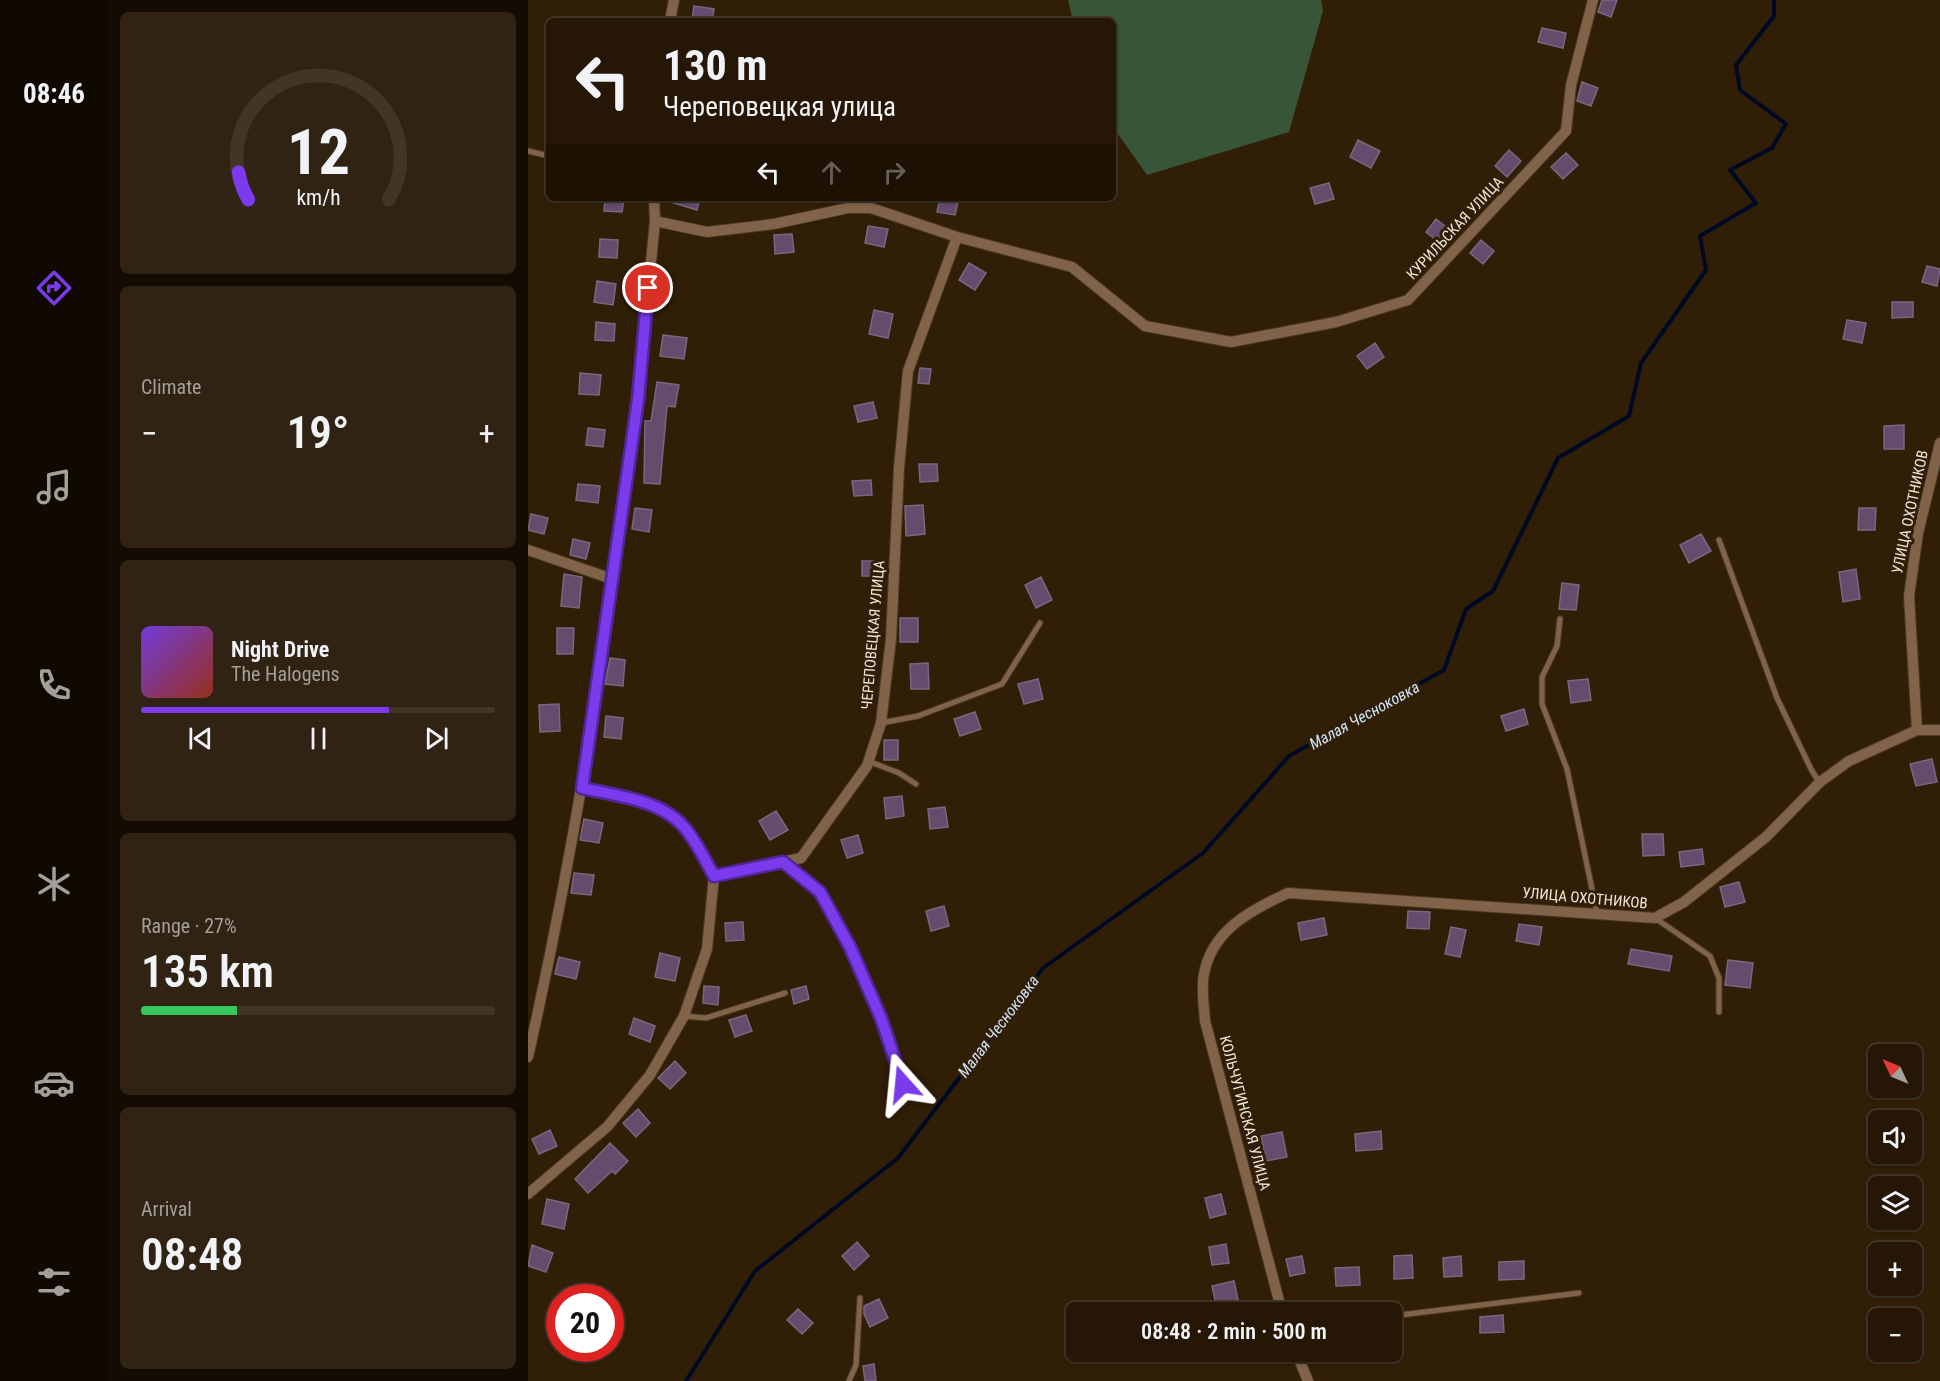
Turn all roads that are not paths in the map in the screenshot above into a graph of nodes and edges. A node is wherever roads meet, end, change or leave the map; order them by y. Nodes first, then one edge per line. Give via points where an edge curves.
1 (674, 0) edge
2 (1593, 0) edge
3 (671, 18) edge
4 (528, 150) edge
5 (546, 155) edge
6 (654, 201) edge
7 (655, 221) junction
8 (957, 237) junction
9 (1940, 444) edge
10 (1719, 540) dead end
11 (528, 550) edge
12 (612, 579) junction
13 (1560, 619) dead end
14 (1040, 623) dead end
15 (880, 723) junction
16 (1917, 730) junction
17 (1940, 730) edge
18 (868, 762) junction
19 (1820, 782) junction
20 (916, 784) dead end
21 (582, 788) junction
22 (783, 862) junction
23 (714, 876) junction
24 (1598, 913) junction
25 (1655, 918) junction
26 (1231, 925) joint
27 (785, 993) dead end
28 (533, 1010) edge
29 (1719, 1012) dead end
30 (684, 1016) junction
31 (528, 1057) edge
32 (893, 1110) dead end
33 (528, 1194) edge
34 (1579, 1293) dead end
35 (860, 1298) dead end
36 (1279, 1302) edge
37 (1402, 1315) edge
38 (1300, 1362) edge
39 (849, 1381) edge
40 (1308, 1381) edge

1 - 3 street
2 - 8 street, КУРИЛЬСКАЯ УЛИЦА via 1571,85 1566,131 1408,300 1336,322 1231,342 1145,326 1072,267
4 - 5 lane
6 - 7 street
7 - 8 street via 707,232 774,224 848,208 871,208
7 - 12 street via 638,400
8 - 15 street, ЧЕРЕПОВЕЦКАЯ УЛИЦА via 908,371 891,639
9 - 16 street, УЛИЦА ОХОТНИКОВ via 1918,533 1909,596
10 - 19 lane via 1777,698
11 - 12 street
12 - 21 street
13 - 24 lane via 1557,646 1542,677 1542,704 1567,769
14 - 15 lane via 1002,684 918,716
15 - 18 street, ЧЕРЕПОВЕЦКАЯ УЛИЦА
16 - 17 street, УЛИЦА ОХОТНИКОВ
16 - 19 street, УЛИЦА ОХОТНИКОВ via 1849,761
18 - 20 lane
18 - 22 street, ЧЕРЕПОВЕЦКАЯ УЛИЦА via 801,858
19 - 25 street, УЛИЦА ОХОТНИКОВ via 1766,837 1684,902
21 - 23 lane via 643,801 671,816 687,831
21 - 28 street
22 - 23 street, ЧЕРЕПОВЕЦКАЯ УЛИЦА
22 - 32 lane via 820,892 850,947 881,1018 903,1084
23 - 30 street via 707,949
24 - 25 street, УЛИЦА ОХОТНИКОВ
24 - 26 street, УЛИЦА ОХОТНИКОВ via 1288,893 1251,909
25 - 29 lane via 1710,956 1719,978
26 - 36 street, КОЛЬЧУГИНСКАЯ УЛИЦА via 1215,947 1204,974 1204,1021
27 - 30 lane via 706,1018
28 - 31 street
30 - 33 street via 650,1075 607,1127
34 - 37 lane
35 - 39 lane via 856,1365
38 - 40 street

